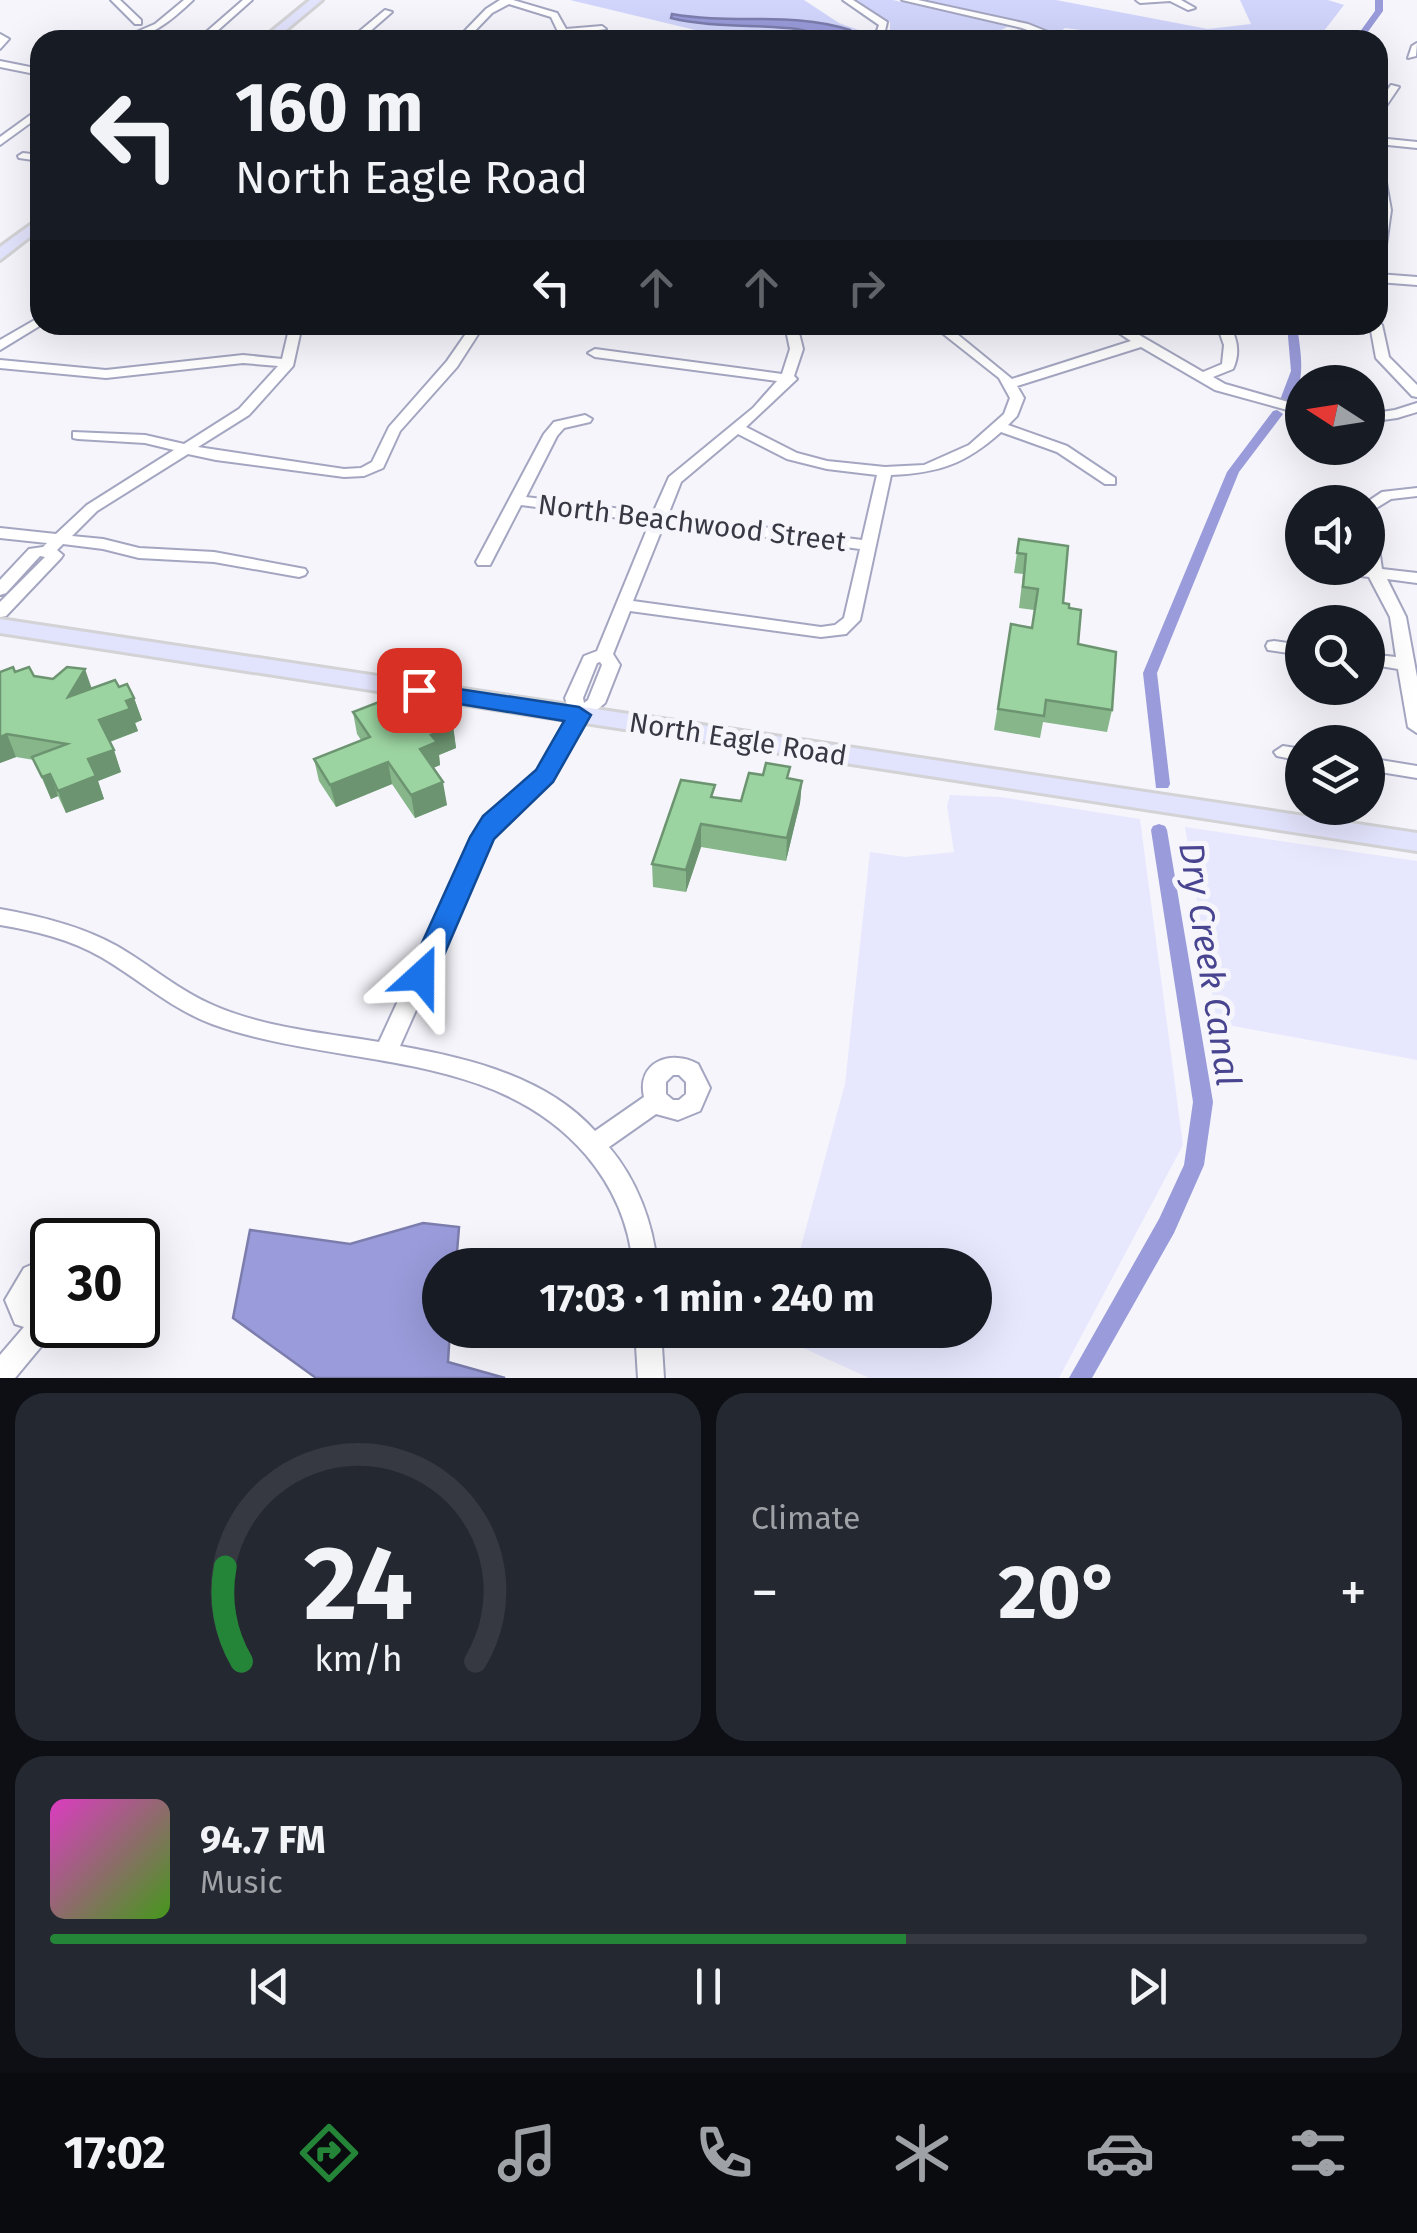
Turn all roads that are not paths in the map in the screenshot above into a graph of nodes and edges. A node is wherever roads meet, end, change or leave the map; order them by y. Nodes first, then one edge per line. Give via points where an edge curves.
1 (115, 0) edge
2 (189, 0) edge
3 (248, 0) edge
4 (317, 0) edge
5 (847, 0) edge
6 (906, 0) edge
7 (1140, 0) edge
8 (1166, 0) edge
9 (1174, 0) edge
10 (507, 1) edge
11 (1190, 8) dead end
12 (388, 12) dead end
13 (138, 22) dead end
14 (602, 29) dead end
15 (152, 30) edge
16 (214, 30) edge
17 (280, 30) edge
18 (366, 30) edge
19 (471, 30) edge
20 (561, 30) edge
21 (597, 30) edge
22 (882, 30) edge
23 (1035, 30) edge
24 (0, 37) edge
25 (0, 46) edge
26 (1417, 46) edge
27 (1412, 56) dead end
28 (0, 64) edge
29 (30, 70) edge
30 (1394, 87) dead end
31 (1388, 96) edge
32 (30, 119) edge
33 (0, 142) edge
34 (1388, 143) edge
35 (1417, 145) edge
36 (23, 156) dead end
37 (30, 157) edge
38 (30, 230) edge
39 (0, 255) edge
40 (1388, 279) edge
41 (1417, 282) edge
42 (30, 325) edge
43 (294, 335) edge
44 (471, 335) edge
45 (794, 335) edge
46 (951, 335) edge
47 (1130, 335) edge
48 (1228, 335) edge
49 (1378, 335) edge
50 (1142, 342) junction
51 (0, 346) edge
52 (594, 353) dead end
53 (288, 363) junction
54 (0, 364) edge
55 (1202, 378) junction
56 (790, 380) junction
57 (1012, 383) junction
58 (1417, 393) edge
59 (1285, 406) edge
60 (1417, 407) edge
61 (1385, 416) edge
62 (585, 419) dead end
63 (998, 426) junction
64 (736, 427) junction
65 (78, 435) dead end
66 (185, 448) junction
67 (884, 471) junction
68 (1110, 481) dead end
69 (1417, 492) edge
70 (1385, 496) edge
71 (516, 500) junction
72 (659, 518) junction
73 (0, 532) edge
74 (52, 546) junction
75 (868, 546) junction
76 (484, 562) dead end
77 (299, 572) dead end
78 (1385, 573) edge
79 (1417, 578) edge
80 (1382, 585) edge
81 (0, 590) edge
82 (623, 605) junction
83 (0, 612) edge
84 (0, 626) edge
85 (1274, 646) dead end
86 (1285, 648) edge
87 (1385, 661) edge
88 (1406, 664) junction
89 (579, 715) junction
90 (1417, 727) edge
91 (1385, 767) edge
92 (1417, 772) edge
93 (1417, 842) edge
94 (0, 917) edge
95 (385, 1054) junction
96 (657, 1101) dead end
97 (595, 1144) junction
98 (644, 1248) edge
99 (30, 1279) edge
100 (30, 1316) edge
101 (30, 1340) edge
102 (649, 1348) edge
103 (0, 1374) edge
104 (651, 1378) edge

1 - 13 street
2 - 15 street
3 - 16 street
4 - 17 main road
5 - 22 street via 884,24
6 - 23 street
7 - 8 street
9 - 11 street
10 - 19 street
10 - 20 street via 554,15
12 - 18 street
14 - 21 street
24 - 25 street
26 - 27 street
28 - 29 street
30 - 31 street
32 - 33 street
34 - 35 street
36 - 37 street
38 - 39 main road
40 - 41 street
42 - 51 street
43 - 53 street
44 - 66 street via 394,430 378,465 364,472
45 - 56 street
46 - 57 street
47 - 50 street
48 - 55 street via 1232,359
49 - 58 street via 1384,358
50 - 55 street
50 - 57 street
52 - 56 street
53 - 54 street via 244,359 106,374
53 - 66 street via 244,412
55 - 59 street
56 - 64 street
57 - 63 street via 1016,407
60 - 61 street
62 - 71 street via 559,425
63 - 67 street via 959,458 926,469
63 - 68 street via 1062,449
64 - 67 street via 792,456
64 - 72 street via 689,462
65 - 66 street
66 - 74 street via 92,508
67 - 75 street
69 - 70 street
71 - 72 street, North Beachwood Street
71 - 76 street
72 - 75 street, North Beachwood Street
72 - 82 street
73 - 74 street
74 - 77 street via 103,544
74 - 81 street via 35,552
74 - 83 street via 55,556
75 - 82 street via 852,620 840,630
78 - 79 street
80 - 88 street via 1398,617
82 - 89 street via 604,654 590,660 574,698
84 - 89 main road, North Eagle Road
85 - 86 street
87 - 88 street
88 - 90 street
89 - 93 main road, North Eagle Road
89 - 95 street via 544,776 483,837
91 - 92 street
94 - 95 street via 105,949 212,1015 250,1029
95 - 97 street via 514,1084 558,1110
96 - 97 street
97 - 98 street via 626,1191
99 - 100 street via 18,1300
101 - 103 street
102 - 104 street

